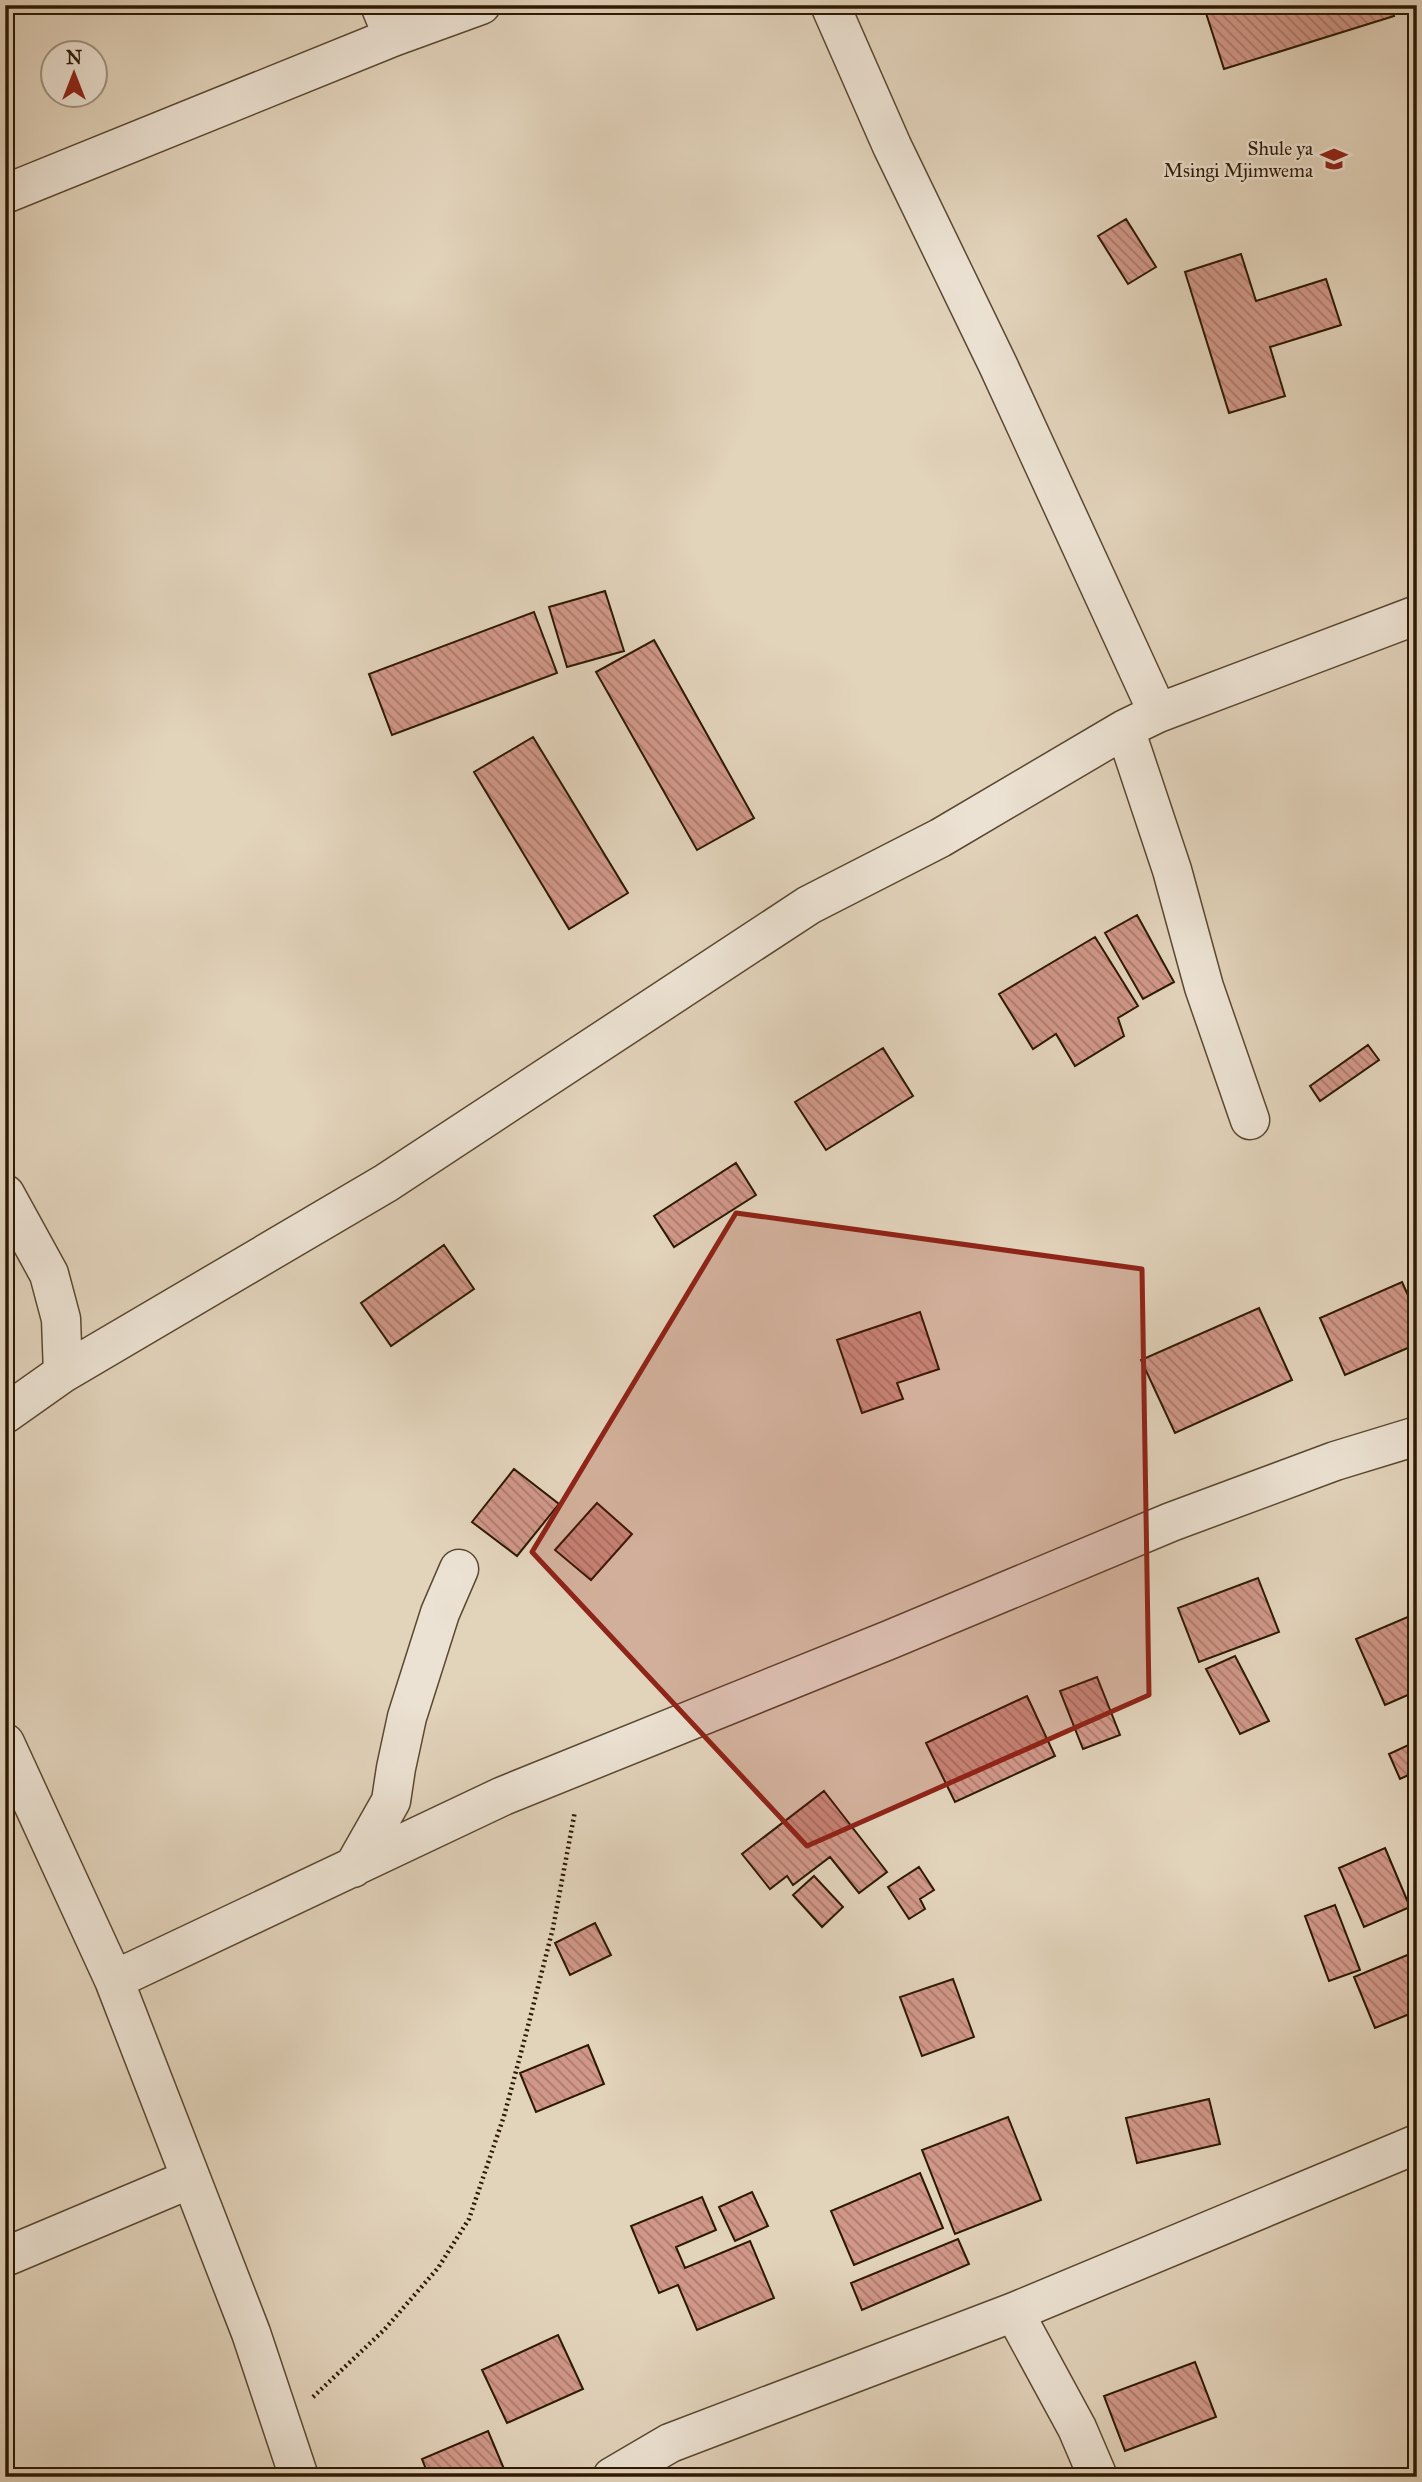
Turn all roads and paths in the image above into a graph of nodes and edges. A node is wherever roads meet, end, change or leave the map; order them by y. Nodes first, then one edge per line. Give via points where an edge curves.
1 (481, 5) edge
2 (830, 5) edge
3 (387, 21) edge
4 (5, 194) edge
5 (1417, 615) edge
6 (1141, 721) junction
7 (1250, 1120) dead end
8 (5, 1194) edge
9 (63, 1373) junction
10 (5, 1414) edge
11 (1417, 1436) edge
12 (459, 1569) dead end
13 (5, 1743) edge
14 (583, 1765) junction
15 (353, 1868) junction
16 (114, 1980) junction
17 (1417, 2144) edge
18 (190, 2179) junction
19 (5, 2257) edge
20 (1014, 2312) junction
21 (282, 2427) junction
22 (299, 2477) edge
23 (612, 2477) edge
24 (1098, 2477) edge

1 - 3 street
2 - 6 street via 998,365
3 - 4 street
5 - 6 street
6 - 7 street via 1172,870 1204,987
6 - 9 street via 940,838 809,905 386,1183
8 - 9 street via 49,1274 61,1319
9 - 10 street
11 - 14 street via 1171,1522
12 - 15 street via 407,1717 391,1801
13 - 16 street
14 - 15 street via 503,1796
14 - 21 path via 550,1941 504,2116 468,2219 438,2269 384,2330
15 - 16 street
16 - 18 street
17 - 20 street
18 - 19 street
18 - 21 street via 251,2333
20 - 23 street via 670,2443
20 - 24 street via 1077,2428
21 - 22 street

